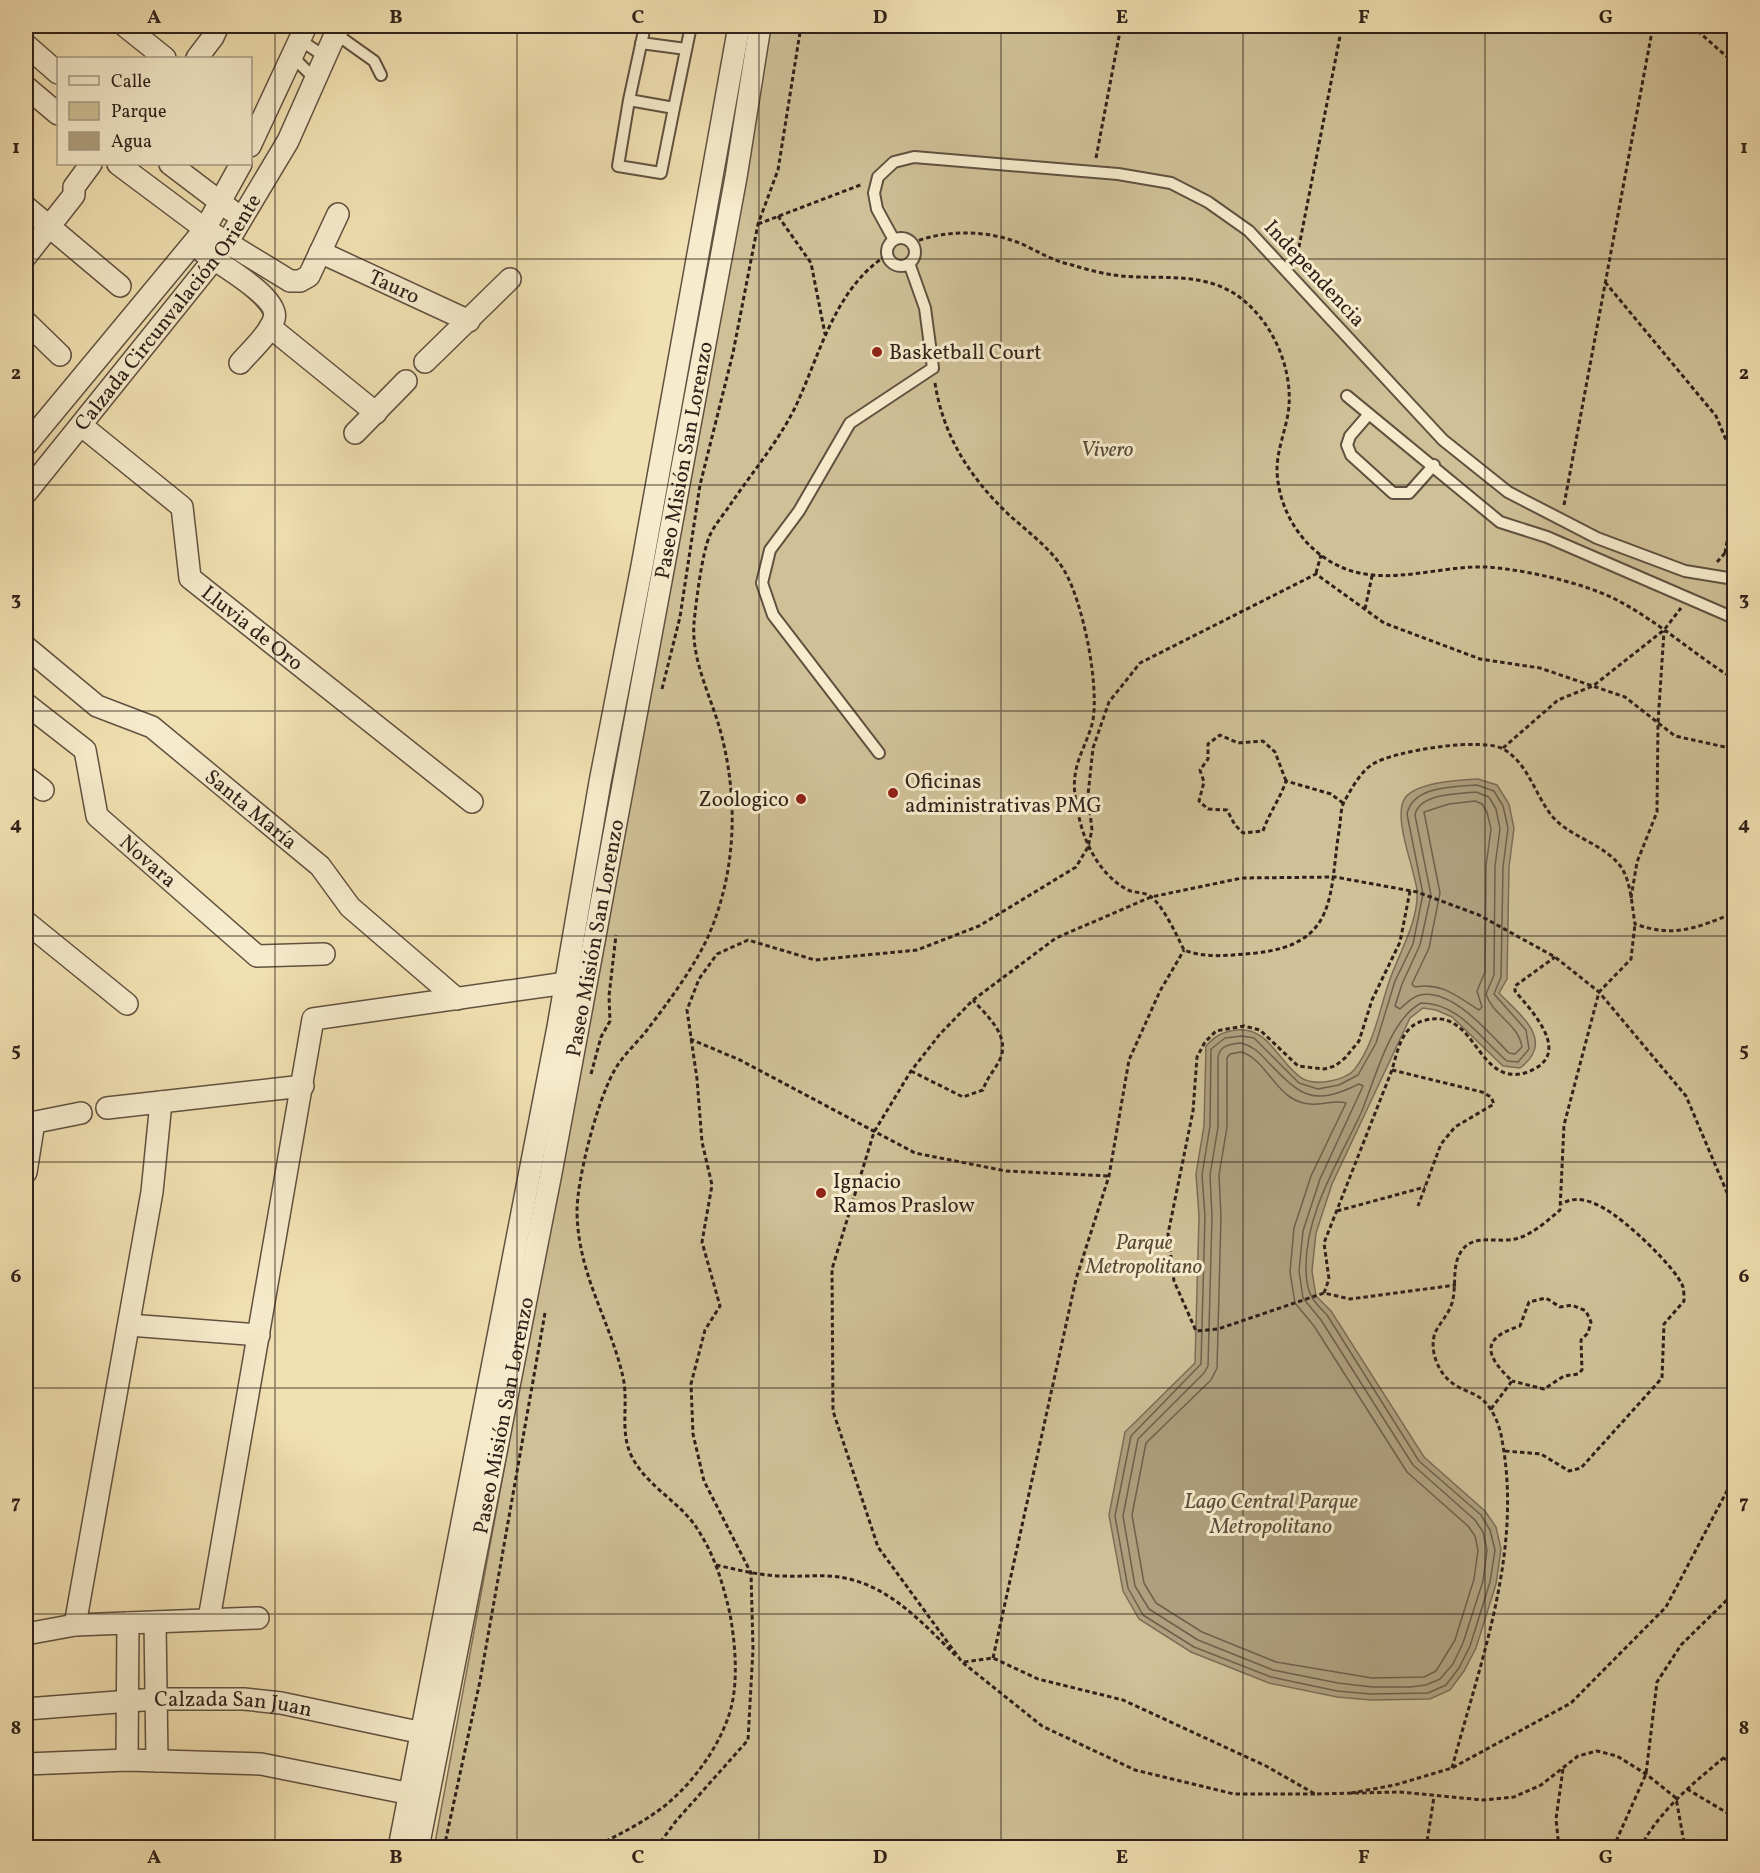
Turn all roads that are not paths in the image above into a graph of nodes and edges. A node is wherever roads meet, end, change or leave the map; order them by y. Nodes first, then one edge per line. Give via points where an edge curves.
1 (125, 26) edge
2 (218, 26) edge
3 (645, 26) edge
4 (691, 26) edge
5 (739, 26) edge
6 (760, 26) edge
7 (338, 30) edge
8 (300, 41) edge
9 (641, 43) junction
10 (26, 45) edge
11 (686, 49) junction
12 (160, 57) edge
13 (198, 57) edge
14 (327, 57) junction
15 (57, 71) edge
16 (381, 75) dead end
17 (316, 80) junction
18 (26, 87) edge
19 (629, 100) junction
20 (674, 108) junction
21 (57, 113) edge
22 (252, 137) edge
23 (90, 165) edge
24 (107, 165) edge
25 (119, 165) edge
26 (171, 165) edge
27 (240, 165) edge
28 (74, 195) junction
29 (220, 204) junction
30 (26, 207) edge
31 (338, 214) dead end
32 (242, 218) junction
33 (49, 227) junction
34 (198, 237) junction
35 (894, 240) junction
36 (227, 243) junction
37 (320, 252) junction
38 (26, 256) edge
39 (214, 260) junction
40 (909, 263) junction
41 (510, 279) dead end
42 (120, 286) dead end
43 (152, 295) junction
44 (174, 310) junction
45 (469, 321) junction
46 (26, 322) edge
47 (270, 327) junction
48 (60, 355) dead end
49 (425, 362) dead end
50 (240, 363) dead end
51 (406, 381) dead end
52 (1347, 396) dead end
53 (376, 412) junction
54 (1370, 414) junction
55 (82, 426) junction
56 (355, 433) dead end
57 (26, 445) edge
58 (1434, 465) junction
59 (26, 493) edge
60 (1734, 579) edge
61 (1734, 618) edge
62 (26, 646) edge
63 (26, 704) edge
64 (879, 753) dead end
65 (26, 777) edge
66 (43, 790) dead end
67 (472, 802) dead end
68 (26, 922) edge
69 (324, 954) dead end
70 (566, 983) junction
71 (457, 999) junction
72 (127, 1004) dead end
73 (303, 1086) junction
74 (161, 1102) junction
75 (107, 1108) dead end
76 (81, 1113) dead end
77 (30, 1123) edge
78 (26, 1172) edge
79 (129, 1325) junction
80 (259, 1335) junction
81 (258, 1618) dead end
82 (209, 1619) junction
83 (155, 1622) junction
84 (128, 1623) junction
85 (75, 1625) junction
86 (26, 1634) edge
87 (156, 1699) junction
88 (127, 1701) junction
89 (26, 1709) edge
90 (429, 1735) junction
91 (127, 1761) junction
92 (157, 1761) junction
93 (26, 1764) edge
94 (418, 1796) junction
95 (399, 1848) edge
96 (418, 1848) edge

1 - 12 street
2 - 13 street
3 - 9 lane
4 - 11 lane
5 - 70 street, Paseo Misión San Lorenzo
6 - 90 street, Paseo Misión San Lorenzo via 736,177 551,1173
7 - 14 street, Calzada Circunvalación Oriente
7 - 16 lane via 374,61
8 - 14 lane
8 - 17 lane
8 - 22 street
9 - 11 lane
9 - 19 lane
10 - 15 street
11 - 20 lane
14 - 17 street, Calzada Circunvalación Oriente
17 - 32 street, Calzada Circunvalación Oriente via 288,141
18 - 21 street
19 - 20 lane
19 - 20 lane via 618,166 661,173
23 - 28 street via 74,187
24 - 28 street via 82,195
25 - 34 street
26 - 29 street
27 - 29 street, Calzada Circunvalación Oriente
28 - 33 street
29 - 32 street
29 - 34 street, Calzada Circunvalación Oriente
30 - 33 street
31 - 37 street
32 - 36 street, Calzada Circunvalación Oriente
33 - 38 street
33 - 42 street
34 - 36 street
34 - 39 street
34 - 43 street, Calzada Circunvalación Oriente
35 - 40 lane via 912,243 915,252
35 - 40 lane via 887,255 897,265
35 - 60 lane, Independencia via 877,208 874,193 878,177 894,162 914,157 1093,171 1171,183 1250,231 1443,440 1508,492 1597,538 1685,571
36 - 37 street via 290,281 300,282 309,276
36 - 39 street, Calzada Circunvalación Oriente
37 - 45 street, Tauro
39 - 44 street, Calzada Circunvalación Oriente
39 - 47 street via 267,299 275,310
40 - 64 lane via 925,308 933,368 850,423 799,511 770,550 762,583 773,615
41 - 45 street
43 - 44 street
43 - 57 street, Calzada Circunvalación Oriente
44 - 55 street, Calzada Circunvalación Oriente
45 - 49 street
46 - 48 street
47 - 50 street
47 - 53 street
51 - 53 street
52 - 54 lane
53 - 56 street
54 - 58 lane
54 - 58 lane via 1347,445 1351,455 1393,493 1409,493
55 - 59 street, Calzada Circunvalación Oriente
55 - 67 street, Lluvia de Oro via 182,507 190,578
58 - 61 lane via 1500,522 1547,537
62 - 71 street, Santa María via 97,706 161,734 320,866 350,907
63 - 69 street, Novara via 85,750 96,816 257,956
65 - 66 street
68 - 72 street
70 - 71 street
70 - 90 street, Paseo Misión San Lorenzo
71 - 73 street via 313,1019
73 - 74 street
73 - 80 street
74 - 75 street
74 - 79 street via 152,1192
76 - 77 street
77 - 78 street
79 - 80 street
79 - 85 street
80 - 82 street
81 - 82 street
82 - 83 street
83 - 84 street
83 - 87 street
84 - 85 street
84 - 88 street
85 - 86 street
87 - 88 street, Calzada San Juan
87 - 90 street, Calzada San Juan via 281,1703
87 - 92 street
88 - 89 street, Calzada San Juan
88 - 91 street
90 - 94 street, Paseo Misión San Lorenzo
91 - 92 street
91 - 93 street
92 - 94 street via 261,1764
94 - 95 street, Paseo Misión San Lorenzo
94 - 96 street, Paseo Misión San Lorenzo

